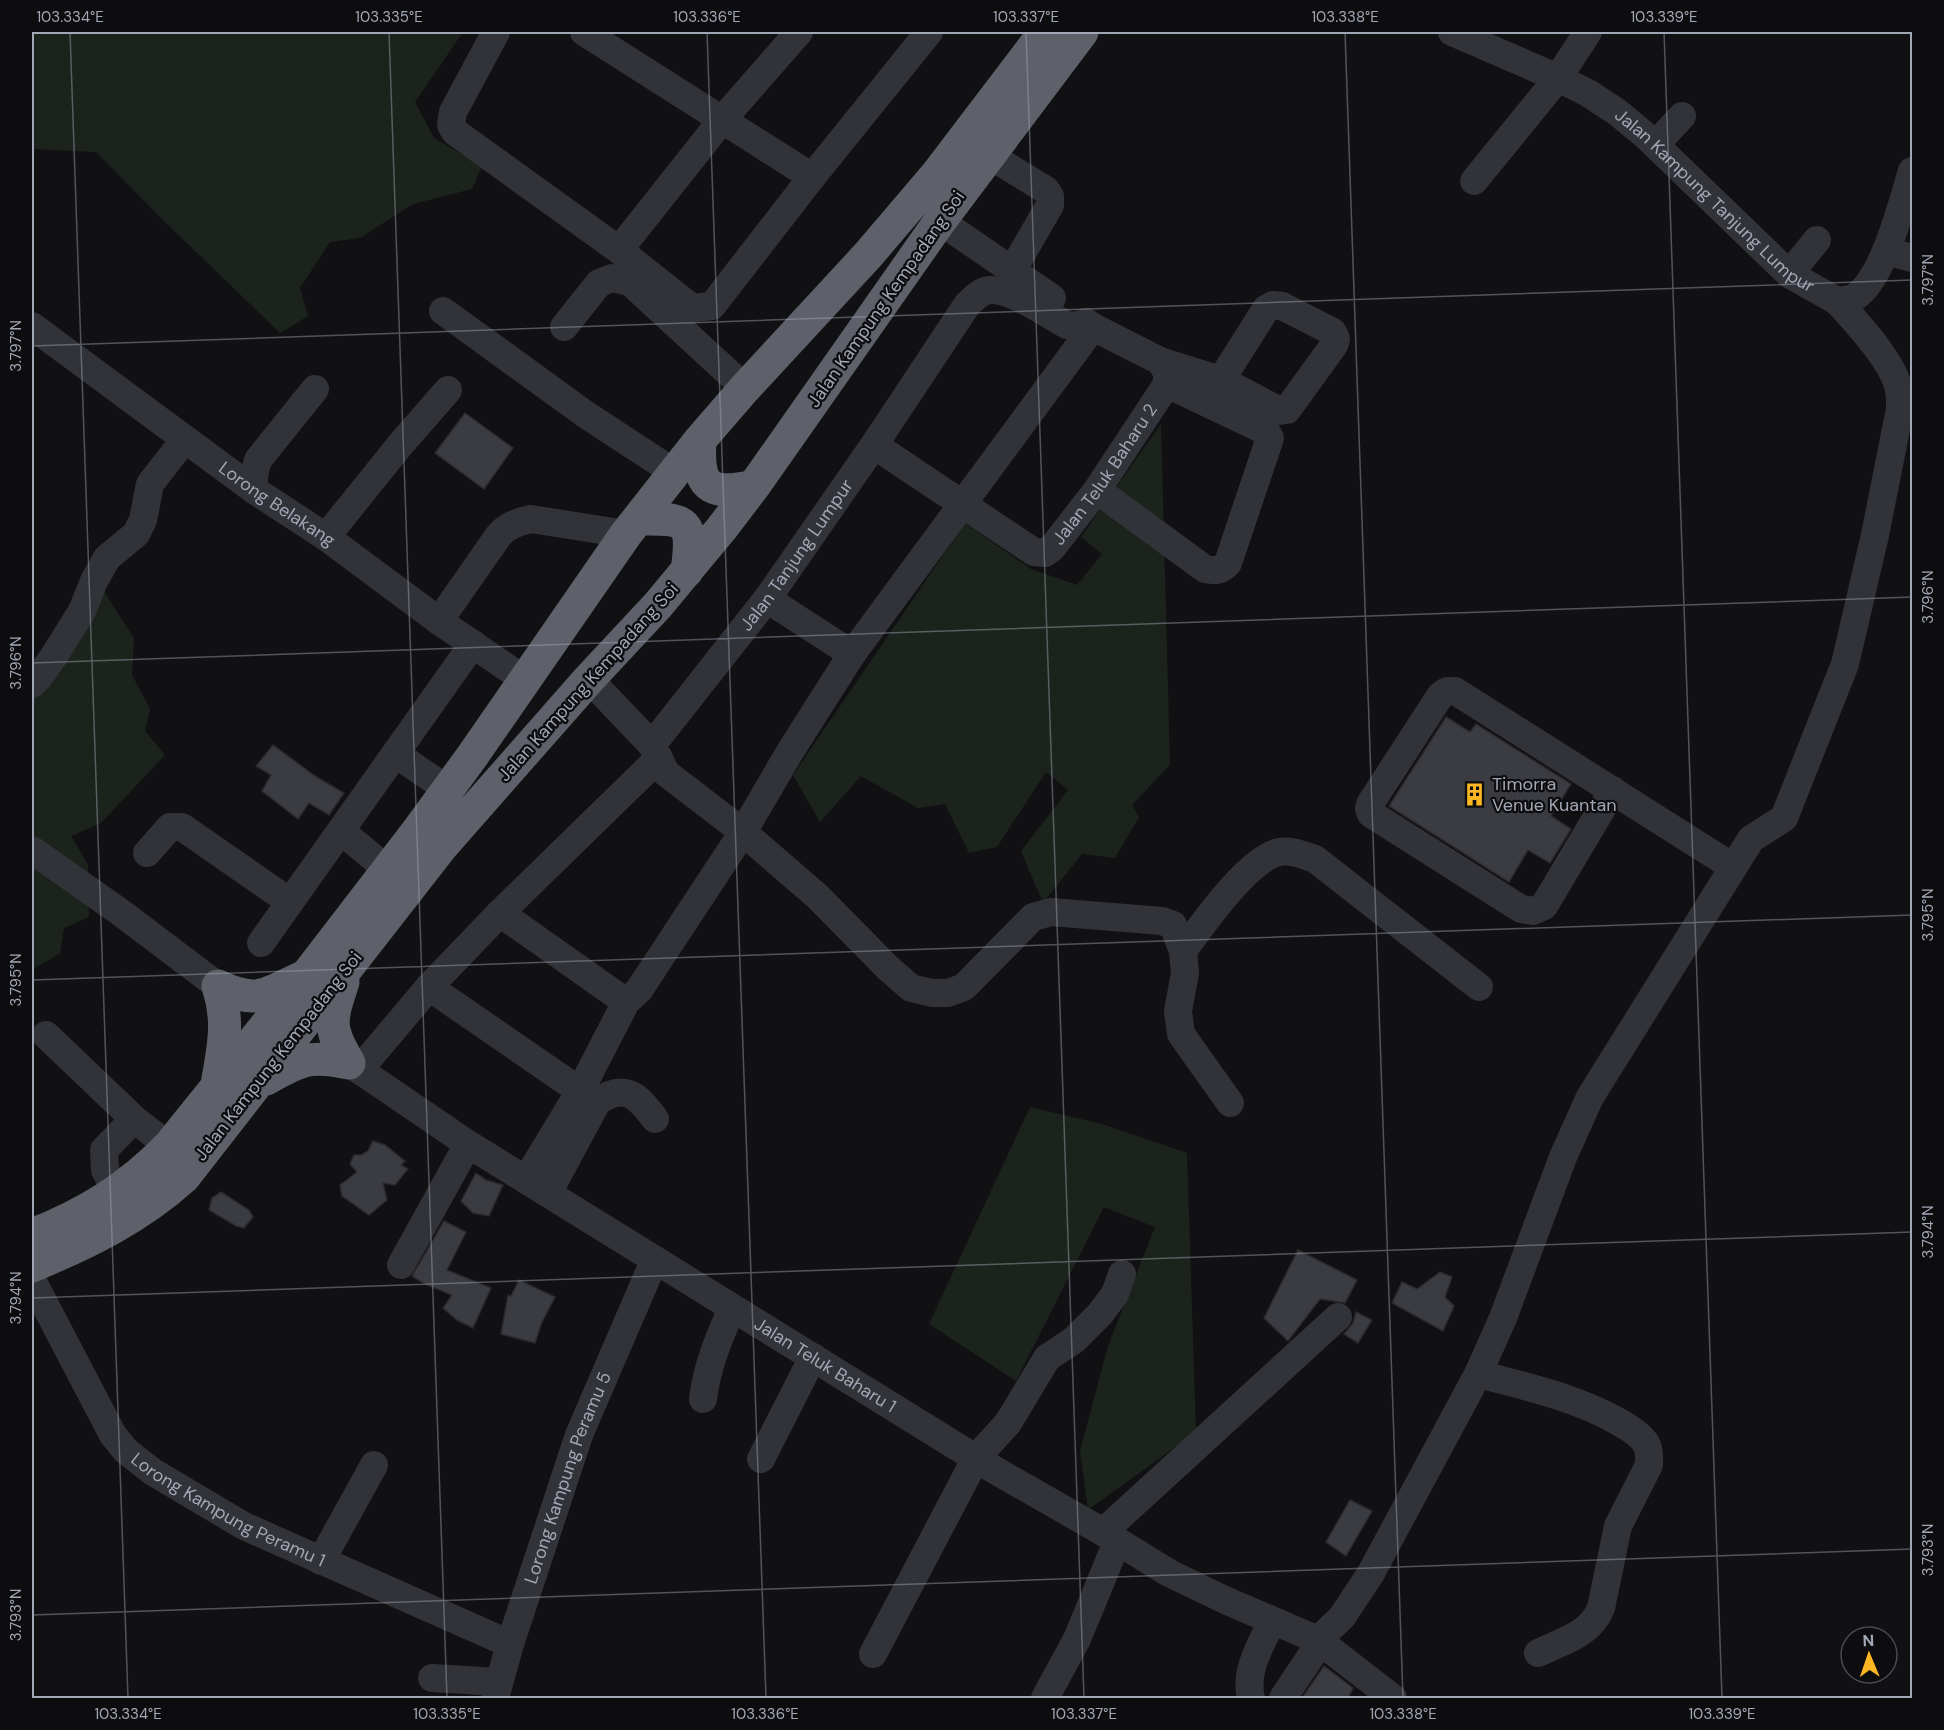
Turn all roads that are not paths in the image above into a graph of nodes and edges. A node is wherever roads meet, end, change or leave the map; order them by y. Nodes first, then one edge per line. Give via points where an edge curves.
1 (496, 32) edge
2 (584, 32) edge
3 (799, 32) edge
4 (929, 32) edge
5 (1045, 32) edge
6 (1082, 32) edge
7 (1452, 32) edge
8 (1588, 32) edge
9 (1558, 78) junction
10 (1682, 116) dead end
11 (722, 120) junction
12 (1654, 145) junction
13 (989, 155) junction
14 (1912, 171) edge
15 (812, 177) junction
16 (1474, 181) dead end
17 (940, 221) junction
18 (1817, 240) dead end
19 (619, 250) junction
20 (1886, 250) junction
21 (1912, 258) edge
22 (1011, 271) junction
23 (1790, 274) junction
24 (1837, 301) junction
25 (443, 311) dead end
26 (1089, 324) junction
27 (33, 326) edge
28 (564, 327) dead end
29 (1164, 372) junction
30 (1221, 380) dead end
31 (745, 388) junction
32 (315, 389) dead end
33 (448, 390) dead end
34 (1906, 414) edge
35 (185, 439) junction
36 (700, 440) junction
37 (874, 446) junction
38 (675, 473) junction
39 (754, 486) junction
40 (254, 490) junction
41 (1097, 490) junction
42 (962, 504) junction
43 (633, 526) junction
44 (326, 537) junction
45 (687, 571) junction
46 (767, 599) junction
47 (439, 621) junction
48 (473, 644) junction
49 (852, 654) junction
50 (589, 679) junction
51 (525, 680) junction
52 (32, 684) edge
53 (656, 751) junction
54 (396, 754) junction
55 (447, 790) junction
56 (1613, 790) junction
57 (340, 831) junction
58 (743, 832) junction
59 (32, 850) edge
60 (147, 853) dead end
61 (1733, 867) junction
62 (387, 870) junction
63 (290, 902) junction
64 (500, 913) junction
65 (261, 943) dead end
66 (1183, 951) junction
67 (350, 964) junction
68 (306, 976) junction
69 (218, 986) junction
70 (429, 987) junction
71 (1479, 987) dead end
72 (626, 1002) junction
73 (46, 1035) dead end
74 (354, 1067) junction
75 (256, 1085) junction
76 (216, 1089) junction
77 (580, 1091) junction
78 (1230, 1103) dead end
79 (135, 1119) junction
80 (655, 1119) dead end
81 (468, 1144) junction
82 (169, 1146) junction
83 (537, 1186) junction
84 (116, 1192) junction
85 (32, 1235) edge
86 (654, 1260) junction
87 (401, 1265) dead end
88 (32, 1266) edge
89 (1122, 1274) dead end
90 (32, 1280) edge
91 (732, 1308) junction
92 (1338, 1317) dead end
93 (813, 1358) junction
94 (1478, 1374) junction
95 (703, 1399) dead end
96 (976, 1458) junction
97 (761, 1459) dead end
98 (374, 1466) dead end
99 (1110, 1537) junction
100 (321, 1561) junction
101 (1272, 1621) junction
102 (1318, 1640) junction
103 (510, 1644) junction
104 (1538, 1653) dead end
105 (873, 1654) dead end
106 (432, 1678) dead end
107 (497, 1690) edge
108 (1045, 1698) edge
109 (1251, 1698) edge
110 (1283, 1698) edge
111 (1393, 1698) edge

1 - 19 street via 453,112 451,125 455,132
2 - 11 street
3 - 11 street
4 - 15 street
5 - 31 highway, Jalan Kampung Kempadang Soi via 909,208
6 - 13 highway, Jalan Kampung Kempadang Soi
7 - 9 street, Jalan Kampung Tanjung Lumpur
8 - 9 street
9 - 12 street, Jalan Kampung Tanjung Lumpur via 1617,112
9 - 16 street
10 - 12 street
11 - 15 street
11 - 19 street
12 - 23 street, Jalan Kampung Tanjung Lumpur
13 - 17 highway, Jalan Kampung Kempadang Soi
13 - 22 street via 1050,196 1050,205
14 - 20 street, Jalan Kampung Tanjung Lumpur
15 - 19 street via 712,306 692,308
17 - 22 street
17 - 39 highway, Jalan Kampung Kempadang Soi
18 - 23 street
20 - 21 street
20 - 24 street, Jalan Kampung Tanjung Lumpur via 1854,298
22 - 26 street
23 - 24 street, Jalan Kampung Tanjung Lumpur
24 - 34 street via 1894,375
25 - 38 street via 585,414
26 - 29 street
26 - 37 street, Jalan Tanjung Lumpur via 1067,325 1006,292 989,290 977,295
26 - 42 street
27 - 35 street, Lorong Belakang
28 - 31 street via 599,283 612,278 630,282
29 - 30 street
29 - 41 street, Jalan Teluk Baharu 2
29 - 41 street via 1266,431 1270,438 1228,563 1215,571 1205,569
31 - 36 highway, Jalan Kampung Kempadang Soi
32 - 40 street via 258,460
33 - 44 street
34 - 61 street via 1845,664 1784,818 1750,839
35 - 40 street, Lorong Belakang
35 - 52 street via 150,484 136,534 107,558 82,610
36 - 38 highway, Jalan Kampung Kempadang Soi
36 - 39 highway via 700,471 710,485 728,490
37 - 42 street
37 - 46 street, Jalan Tanjung Lumpur
38 - 43 highway, Jalan Kampung Kempadang Soi
39 - 45 highway, Jalan Kampung Kempadang Soi
40 - 44 street, Lorong Belakang
41 - 42 street, Jalan Teluk Baharu 2 via 1045,553 1034,552
42 - 49 street
43 - 45 highway via 670,519 683,525 690,537
43 - 47 street via 531,519 517,522 499,535
43 - 51 highway, Jalan Kampung Kempadang Soi
44 - 47 street, Lorong Belakang
45 - 50 highway, Jalan Kampung Kempadang Soi
46 - 49 street
46 - 53 street, Jalan Tanjung Lumpur
47 - 48 street, Lorong Belakang
48 - 51 street, Lorong Belakang
48 - 54 street
49 - 58 street
50 - 53 street
50 - 67 highway, Jalan Kampung Kempadang Soi via 442,846
51 - 55 highway, Jalan Kampung Kempadang Soi
53 - 58 street via 666,773
53 - 64 street, Jalan Tanjung Lumpur
54 - 55 street
54 - 57 street
55 - 62 highway, Jalan Kampung Kempadang Soi
56 - 56 street via 1544,906 1533,910 1521,909 1371,814 1369,809 1440,696 1447,691 1455,691
56 - 61 street
57 - 62 street
57 - 63 street
58 - 66 street via 817,896 911,988 948,993 964,987 1033,917 1051,912 1162,921 1173,925
58 - 72 street via 639,990
59 - 69 street
60 - 63 street via 170,827 182,827
61 - 94 street via 1590,1097
62 - 68 highway, Jalan Kampung Kempadang Soi
63 - 65 street
64 - 70 street, Jalan Tanjung Lumpur
64 - 72 street
66 - 71 street via 1222,898 1263,860 1279,852 1295,852 1315,860
66 - 78 street via 1185,973 1178,1011 1181,1034
67 - 74 highway via 332,1015 332,1028 336,1042
67 - 75 highway, Jalan Kampung Kempadang Soi
68 - 69 highway via 250,997
68 - 76 highway, Jalan Kampung Kempadang Soi
69 - 76 highway via 226,1022
70 - 74 street, Jalan Tanjung Lumpur
70 - 77 street
72 - 77 street
73 - 79 street
74 - 75 highway via 323,1058 306,1059
74 - 81 street, Jalan Teluk Baharu 1
75 - 88 highway, Jalan Kampung Kempadang Soi via 184,1177 161,1197 120,1226
76 - 82 highway, Jalan Kampung Kempadang Soi
77 - 83 street
79 - 82 street
79 - 84 street via 104,1150 105,1170
80 - 83 street via 642,1102 627,1093 608,1094 597,1102
81 - 83 street, Jalan Teluk Baharu 1
81 - 87 street
82 - 84 highway, Jalan Kampung Kempadang Soi
83 - 86 street, Jalan Teluk Baharu 1
84 - 85 highway, Jalan Kampung Kempadang Soi via 88,1210
86 - 91 street, Jalan Teluk Baharu 1
86 - 103 street, Lorong Kampung Peramu 5 via 579,1436
89 - 96 street via 1100,1314 1047,1359 1008,1423
90 - 100 street, Lorong Kampung Peramu 1 via 113,1435 126,1451 153,1472 244,1527
91 - 93 street, Jalan Teluk Baharu 1
91 - 95 street via 712,1356
92 - 99 street
93 - 96 street, Jalan Teluk Baharu 1
93 - 97 street
94 - 102 street via 1366,1581 1342,1617
94 - 104 street via 1595,1408 1630,1429 1645,1442 1650,1454 1649,1465 1618,1526 1596,1620 1586,1630
96 - 99 street, Jalan Teluk Baharu 1
96 - 105 street
98 - 100 street
99 - 101 street, Jalan Teluk Baharu 1 via 1169,1573
99 - 108 street via 1077,1639
100 - 103 street, Lorong Kampung Peramu 1
101 - 102 street, Jalan Teluk Baharu 1
101 - 109 street via 1251,1668
102 - 110 street
102 - 111 street, Jalan Teluk Baharu 1
103 - 107 street, Lorong Kampung Peramu 5
106 - 107 street

